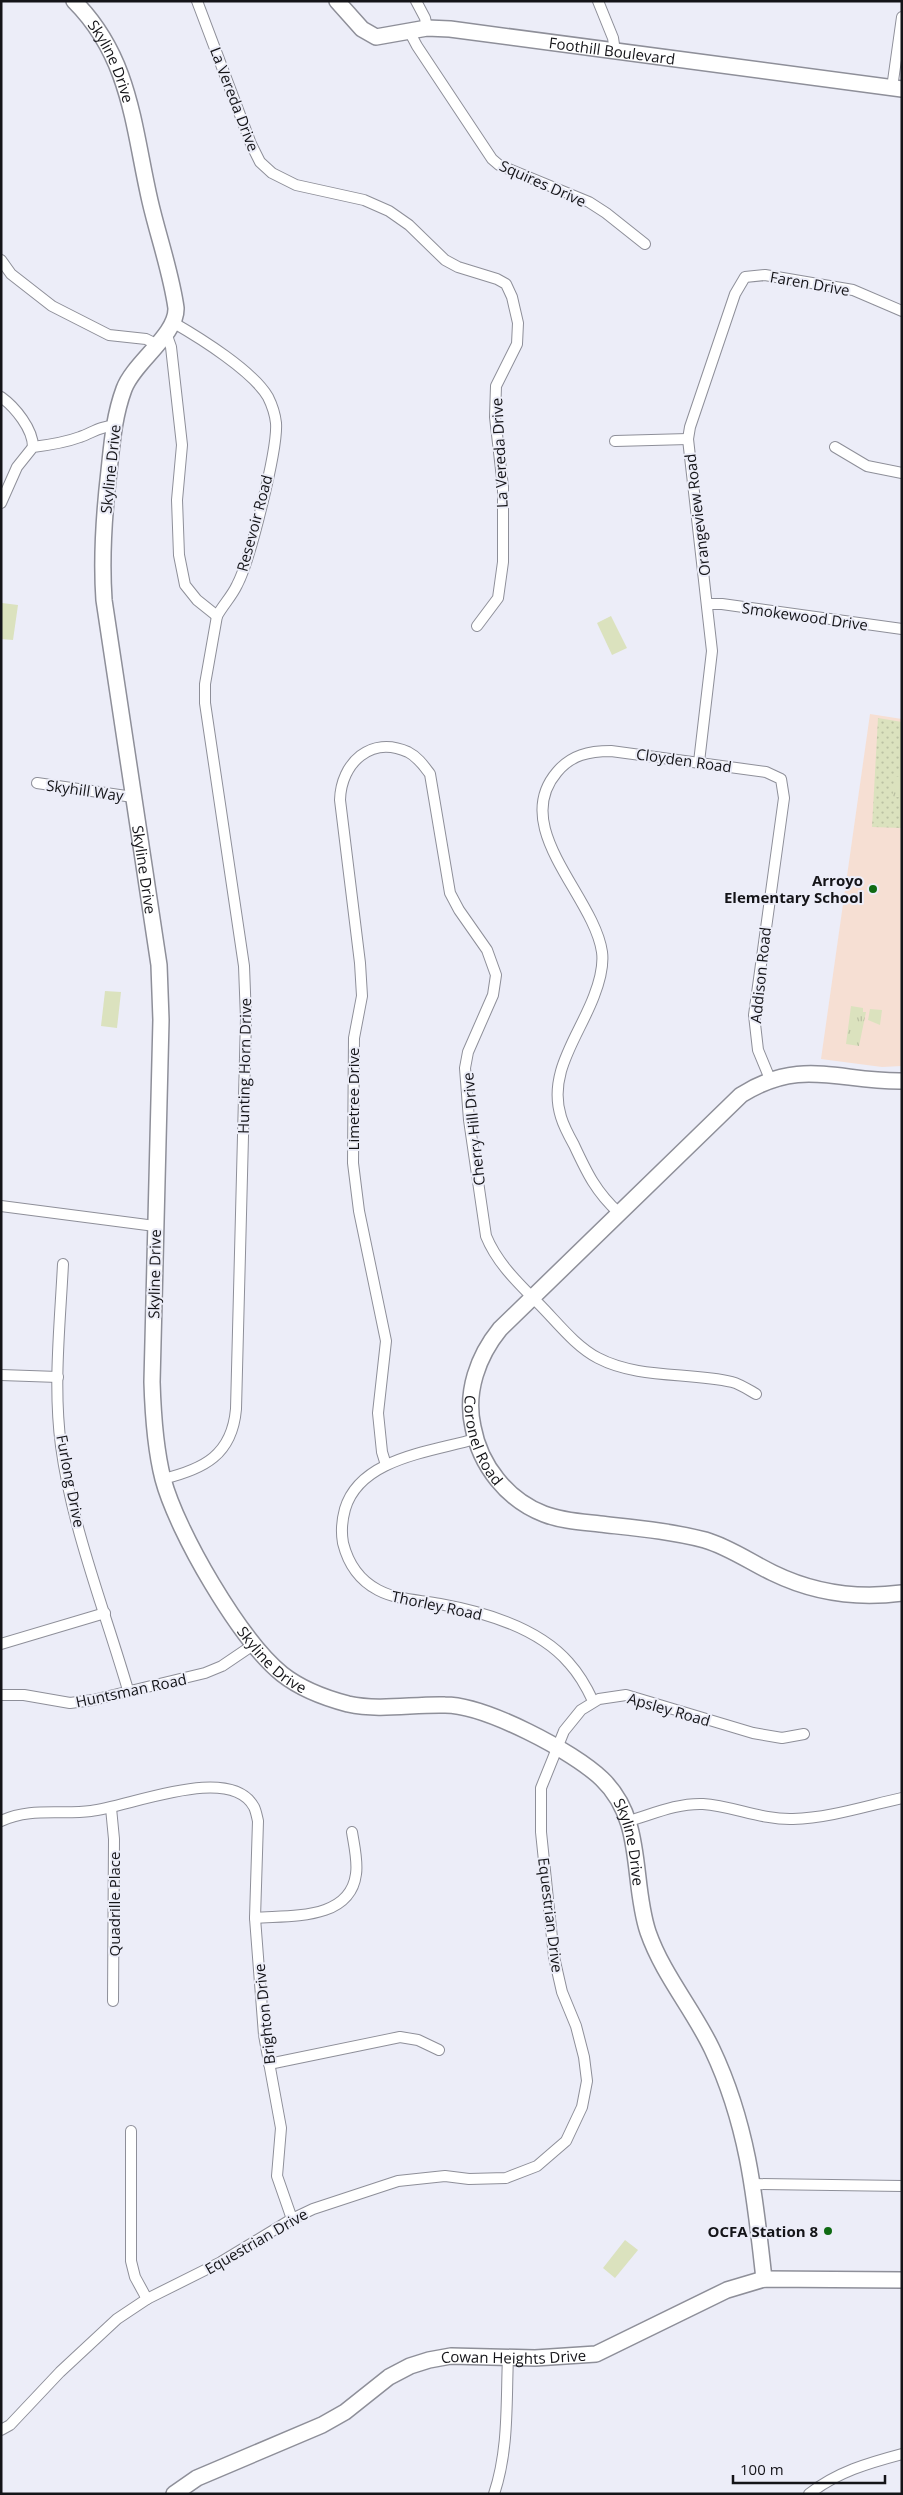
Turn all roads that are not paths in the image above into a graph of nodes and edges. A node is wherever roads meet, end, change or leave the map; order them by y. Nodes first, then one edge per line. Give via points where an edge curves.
1 (74, 1) edge
2 (197, 1) edge
3 (337, 1) edge
4 (416, 1) edge
5 (598, 1) edge
6 (902, 17) edge
7 (427, 28) junction
8 (409, 31) junction
9 (615, 51) junction
10 (897, 89) edge
11 (645, 244) dead end
12 (1, 260) edge
13 (745, 278) joint
14 (902, 311) edge
15 (165, 333) junction
16 (1, 397) edge
17 (114, 426) junction
18 (688, 439) junction
19 (615, 441) dead end
20 (33, 447) junction
21 (835, 447) dead end
22 (902, 473) edge
23 (1, 503) edge
24 (707, 604) junction
25 (217, 616) junction
26 (477, 626) dead end
27 (902, 629) edge
28 (376, 748) joint
29 (699, 762) junction
30 (781, 780) joint
31 (37, 783) dead end
32 (133, 797) junction
33 (770, 1079) junction
34 (902, 1080) edge
35 (1, 1206) edge
36 (619, 1214) junction
37 (155, 1226) junction
38 (63, 1264) dead end
39 (532, 1298) junction
40 (1, 1376) edge
41 (58, 1378) junction
42 (756, 1394) dead end
43 (475, 1439) junction
44 (386, 1465) junction
45 (163, 1479) junction
46 (902, 1593) edge
47 (105, 1613) junction
48 (1, 1644) edge
49 (253, 1645) junction
50 (128, 1690) junction
51 (1, 1695) edge
52 (594, 1701) junction
53 (804, 1734) dead end
54 (556, 1748) junction
55 (902, 1798) edge
56 (111, 1808) junction
57 (1, 1821) edge
58 (629, 1821) junction
59 (352, 1832) dead end
60 (255, 1918) junction
61 (113, 2001) dead end
62 (439, 2050) dead end
63 (269, 2064) junction
64 (131, 2131) dead end
65 (754, 2184) junction
66 (902, 2186) edge
67 (292, 2219) junction
68 (764, 2279) junction
69 (902, 2280) edge
70 (147, 2299) junction
71 (508, 2357) junction
72 (1, 2430) edge
73 (902, 2454) edge
74 (174, 2494) edge
75 (494, 2494) edge
76 (809, 2494) edge

1 - 15 street, Skyline Drive via 104,40 128,93 174,297 176,314
2 - 26 street, La Vereda Drive via 260,162 272,173 296,185 364,200 390,212 409,225 445,260 497,279 506,284 512,297 518,323 517,344 496,386 495,417 504,487 502,562 498,598
3 - 8 street, Foothill Boulevard via 368,33 384,37
4 - 7 street
5 - 9 street
6 - 10 street
7 - 8 street, Foothill Boulevard
7 - 9 street, Foothill Boulevard
8 - 11 street, Squires Drive via 492,160 589,202
9 - 10 street, Foothill Boulevard
12 - 15 street, Resevoir Road via 11,274 52,306 108,335 146,339
13 - 14 street, Faren Drive via 765,275 853,290
13 - 18 street, Orangeview Road via 735,294
15 - 17 street, Skyline Drive via 125,386
15 - 25 street via 171,347 182,445 177,500 179,555 186,585 197,600
15 - 25 street, Resevoir Road via 192,333 258,383 268,398 276,424 248,556 238,584
16 - 20 street via 22,420 33,438
17 - 20 street via 103,426 57,444
17 - 32 street, Skyline Drive via 102,581
18 - 19 street
18 - 24 street, Orangeview Road
20 - 23 street via 17,467
21 - 22 street via 867,466
24 - 27 street, Smokewood Drive
24 - 29 street, Orangeview Road via 711,669
25 - 45 street, Hunting Horn Drive via 206,684 206,712 244,966 246,1019 236,1409 233,1431 217,1455 196,1470
28 - 39 street, Cherry Hill Drive via 408,752 430,774 450,893 492,960 496,975 494,995 468,1052 465,1068 469,1120 486,1236 494,1254
28 - 44 street, Limetree Drive via 360,756 348,769 341,784 340,800 362,996 354,1038 353,1163 359,1211 386,1341 378,1413
29 - 30 street, Cloyden Road via 766,772
29 - 36 street, Cloyden Road via 610,751 585,753 563,764 554,775 547,786 543,805 548,843 589,913 602,952 598,986 561,1066 557,1099 561,1118 590,1180 601,1197
30 - 33 street, Addison Road via 784,798 754,1015 758,1050
31 - 32 street, Skyhill Way
32 - 37 street, Skyline Drive via 159,975 161,1020
33 - 34 street, Coronel Road via 804,1072
33 - 36 street, Coronel Road via 727,1107
35 - 37 street
36 - 39 street, Coronel Road
37 - 45 street, Skyline Drive via 153,1408
38 - 41 street, Furlong Drive
39 - 42 street, Cherry Hill Drive via 578,1344 598,1358 618,1366 734,1383
39 - 43 street, Coronel Road via 490,1340 480,1360 471,1400
40 - 41 street
41 - 47 street, Furlong Drive via 61,1445 74,1510
43 - 44 street, Thorley Road
43 - 46 street, Coronel Road via 495,1477 521,1501 543,1514 573,1521 678,1533 708,1541 774,1574 824,1591 863,1596
44 - 52 street, Thorley Road via 374,1470 356,1487 344,1512 343,1541 357,1573 372,1587 389,1595 464,1609 530,1634 570,1663
45 - 49 street, Skyline Drive via 192,1545
47 - 48 street
47 - 50 street, Furlong Drive
49 - 50 street, Huntsman Road via 222,1666 205,1673
49 - 54 street, Skyline Drive via 292,1681 328,1699 372,1708 462,1706 494,1715
50 - 51 street, Huntsman Road via 70,1703
52 - 53 street, Apsley Road via 626,1695 753,1733 782,1738
52 - 54 street, Apsley Road via 572,1720
54 - 58 street, Skyline Drive via 585,1764 605,1781 620,1801
54 - 67 street, Equestrian Drive via 541,1788 541,1832 554,1957 562,1992 576,2026 587,2081 575,2125 566,2141 552,2154 523,2173 489,2180 445,2176 398,2181
55 - 58 street via 814,1817 777,1818 692,1804
56 - 57 street via 76,1813 32,1812
56 - 60 street, Brighton Drive via 161,1794 204,1787 243,1795 254,1807 258,1821
56 - 61 street, Quadrille Place via 114,1839
58 - 65 street, Skyline Drive via 635,1846 639,1902 650,1937 665,1971 700,2026 720,2067 736,2109
59 - 60 street via 356,1875 352,1888 343,1899 331,1909 317,1914
60 - 63 street, Brighton Drive
62 - 63 street via 418,2040 400,2037
63 - 67 street, Brighton Drive via 281,2128 277,2176
64 - 70 street via 131,2260 135,2277
65 - 66 street
65 - 68 street, Skyline Drive
67 - 70 street, Equestrian Drive via 221,2262
68 - 69 street, Cowan Heights Drive
68 - 71 street, Cowan Heights Drive via 727,2290 596,2354
70 - 72 street, Equestrian Drive via 117,2319 10,2425
71 - 74 street, Cowan Heights Drive via 451,2356 410,2366 322,2425 198,2478
71 - 75 street via 506,2444
73 - 76 street via 842,2473

